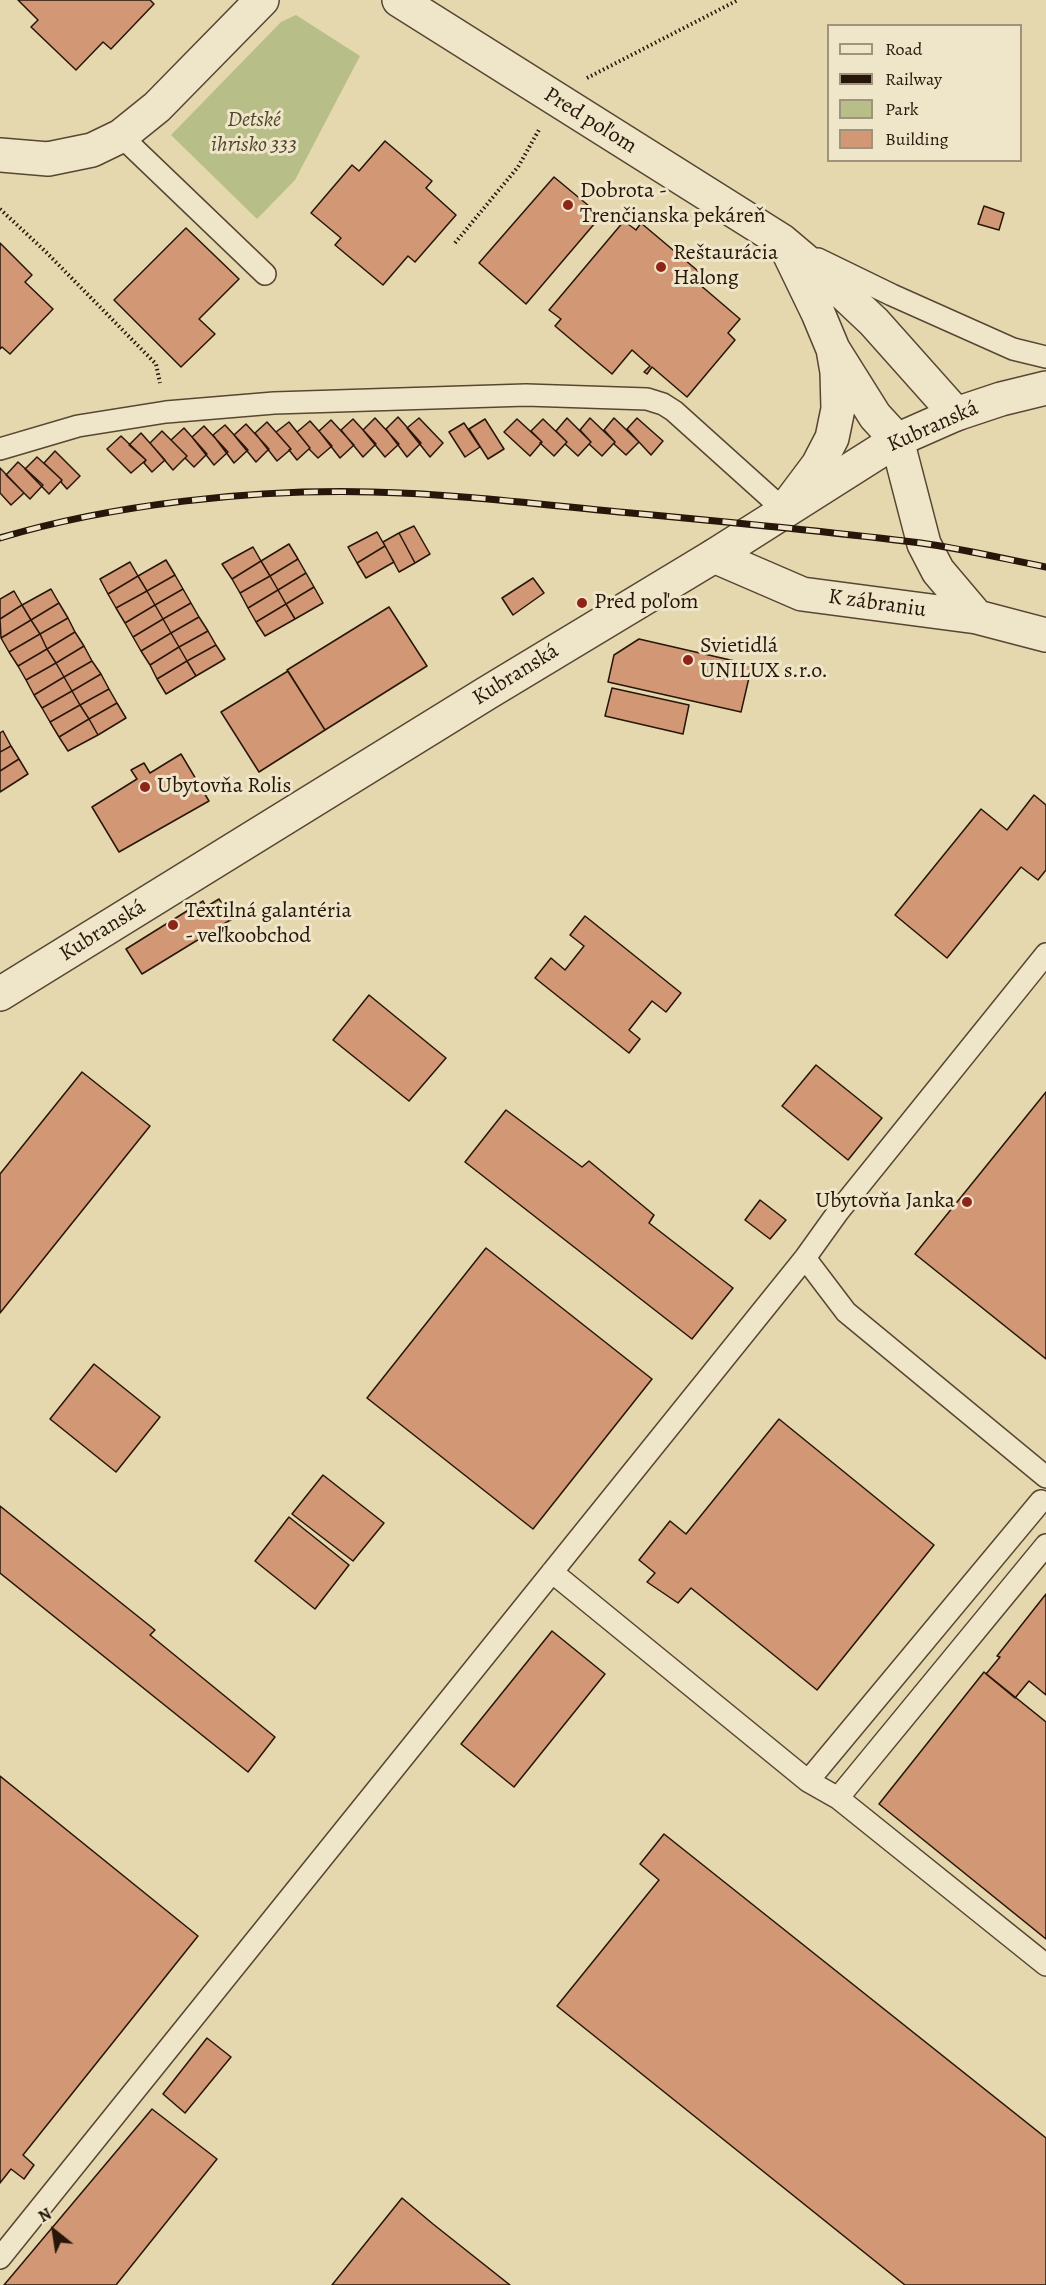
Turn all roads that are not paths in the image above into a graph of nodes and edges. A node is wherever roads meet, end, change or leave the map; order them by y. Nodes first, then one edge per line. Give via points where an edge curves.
1 (262, 0) edge
2 (399, 0) edge
3 (121, 136) junction
4 (0, 155) edge
5 (782, 241) junction
6 (265, 274) dead end
7 (833, 349) junction
8 (1046, 357) edge
9 (1046, 388) edge
10 (956, 414) junction
11 (897, 440) junction
12 (0, 449) edge
13 (784, 510) junction
14 (714, 556) junction
15 (977, 617) junction
16 (1046, 635) edge
17 (1046, 954) edge
18 (4, 995) edge
19 (805, 1258) junction
20 (1046, 1477) edge
21 (1041, 1501) dead end
22 (1046, 1545) edge
23 (552, 1572) junction
24 (808, 1781) junction
25 (838, 1798) junction
26 (1046, 1965) edge
27 (0, 2258) edge

1 - 3 street via 157,107
2 - 5 street, Pred poľom
3 - 4 street via 92,150 48,159
3 - 6 lane
5 - 7 street
5 - 8 lane via 1013,349
5 - 10 street, Pred poľom via 874,322
7 - 11 street via 875,417
7 - 13 street via 838,409 832,438 818,465
9 - 10 street, Kubranská
10 - 11 street, Kubranská
11 - 13 street, Kubranská
11 - 15 street via 924,544 938,571
12 - 13 lane via 78,426 166,412 274,402 526,395 646,399 674,411
13 - 14 street, Kubranská
14 - 15 street, K zábraniu via 802,594
14 - 18 street, Kubranská
15 - 16 street, K zábraniu
17 - 19 lane
19 - 20 lane via 846,1312
19 - 23 lane
21 - 24 lane
22 - 25 lane
23 - 24 lane
23 - 27 lane
24 - 25 lane
25 - 26 lane

